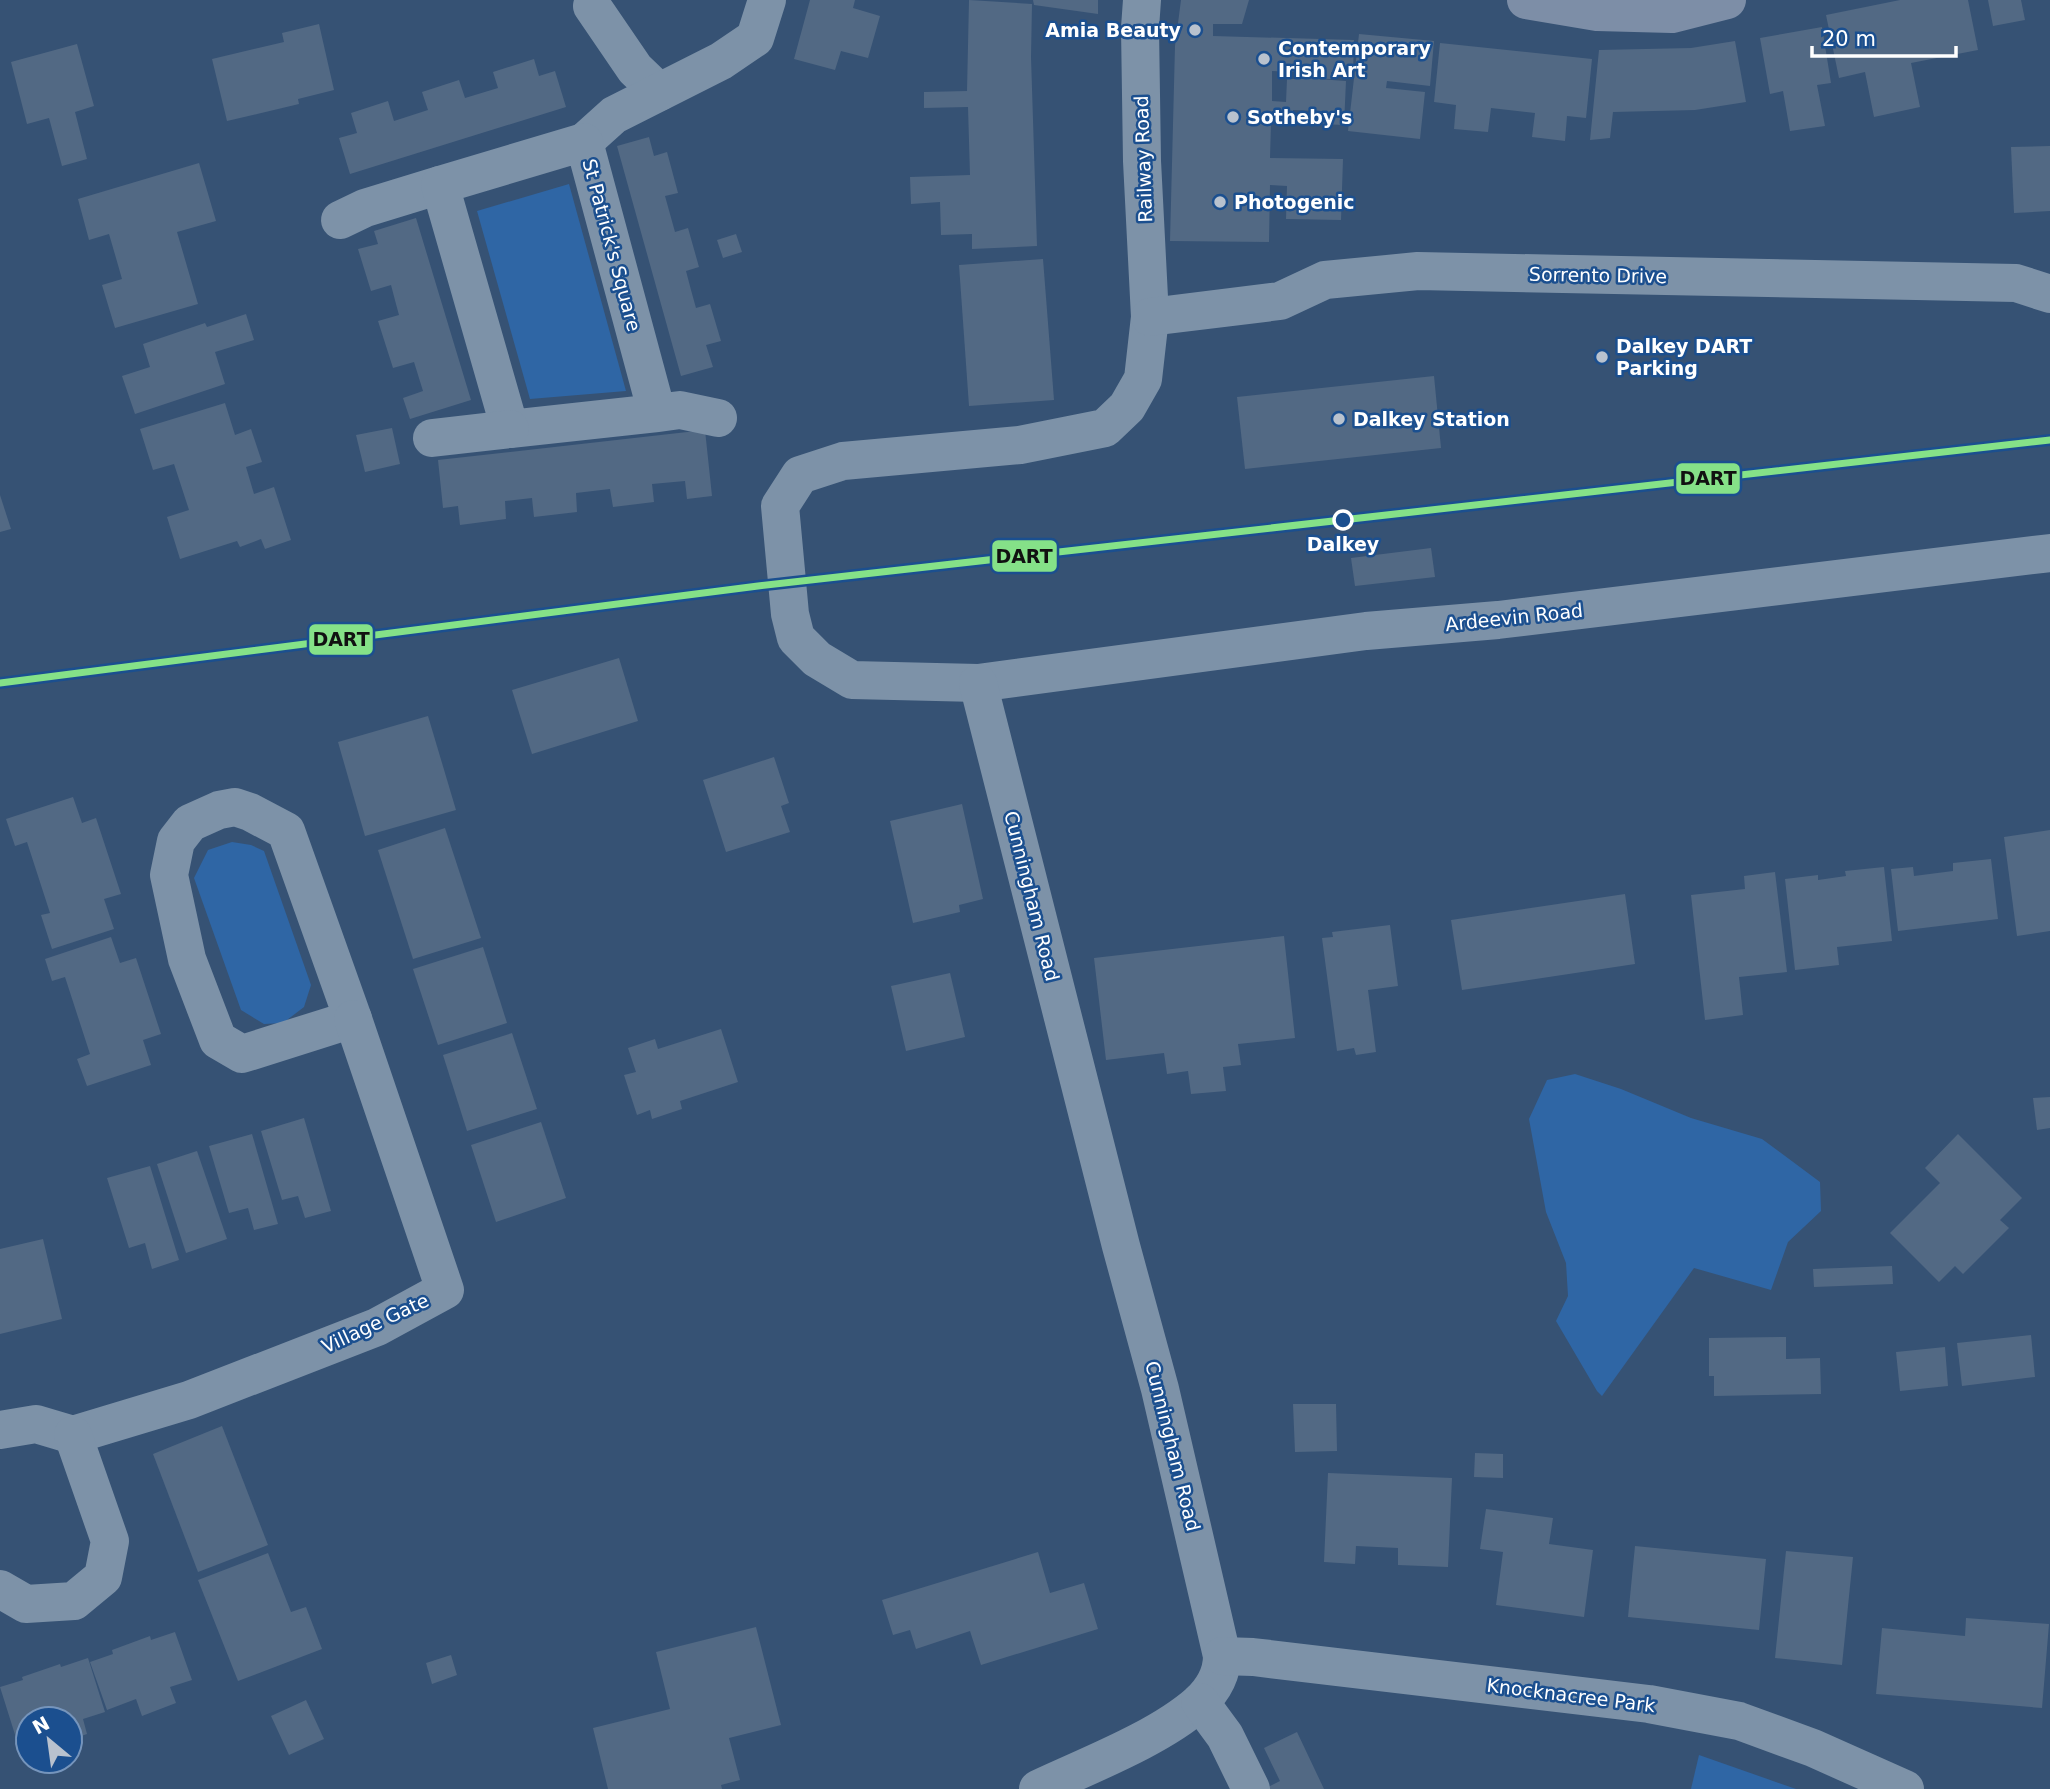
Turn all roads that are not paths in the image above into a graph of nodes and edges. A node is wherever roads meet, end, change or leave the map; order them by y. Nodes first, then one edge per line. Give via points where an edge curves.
1 (766, 0) edge
2 (1142, 0) edge
3 (1526, 0) edge
4 (1727, 0) edge
5 (592, 6) dead end
6 (659, 92) junction
7 (584, 142) junction
8 (440, 185) junction
9 (341, 220) dead end
10 (2050, 294) edge
11 (1150, 317) junction
12 (657, 413) junction
13 (718, 418) dead end
14 (510, 429) junction
15 (432, 438) dead end
16 (2050, 553) edge
17 (978, 683) junction
18 (353, 1019) junction
19 (0, 1430) edge
20 (73, 1435) junction
21 (0, 1589) edge
22 (1222, 1656) junction
23 (1200, 1702) junction
24 (1038, 1789) edge
25 (1251, 1789) edge
26 (1905, 1789) edge

1 - 6 street via 755,38
2 - 11 street, Railway Road via 1142,161
3 - 4 main road via 1597,12 1672,14
5 - 6 street via 635,69
6 - 7 street via 614,115
7 - 8 street, St Patrick's Square
7 - 12 street, St Patrick's Square
8 - 9 street, St Patrick's Square
8 - 14 street
10 - 11 street, Sorrento Drive via 2016,283 1418,271 1325,280 1280,301
11 - 17 street via 1143,379 1127,407 1105,428 1020,444 843,461 800,475 780,506 790,614 796,638 817,659 852,680
12 - 13 street via 680,410
12 - 14 street
14 - 15 street
16 - 17 street, Ardeevin Road via 1498,620 1366,631
17 - 22 street, Cunningham Road via 1160,1389
18 - 18 street, Village Gate via 242,1054 218,1040 187,959 169,875 176,841 190,823 235,807 286,831
18 - 20 street, Village Gate via 445,1290 352,1337 189,1400
19 - 20 street via 36,1424
20 - 21 street via 110,1541 103,1577 74,1601 26,1604
22 - 23 street via 1222,1670
22 - 26 street, Knocknacree Park via 1649,1704 1739,1721
23 - 24 street via 1143,1739
23 - 25 street

